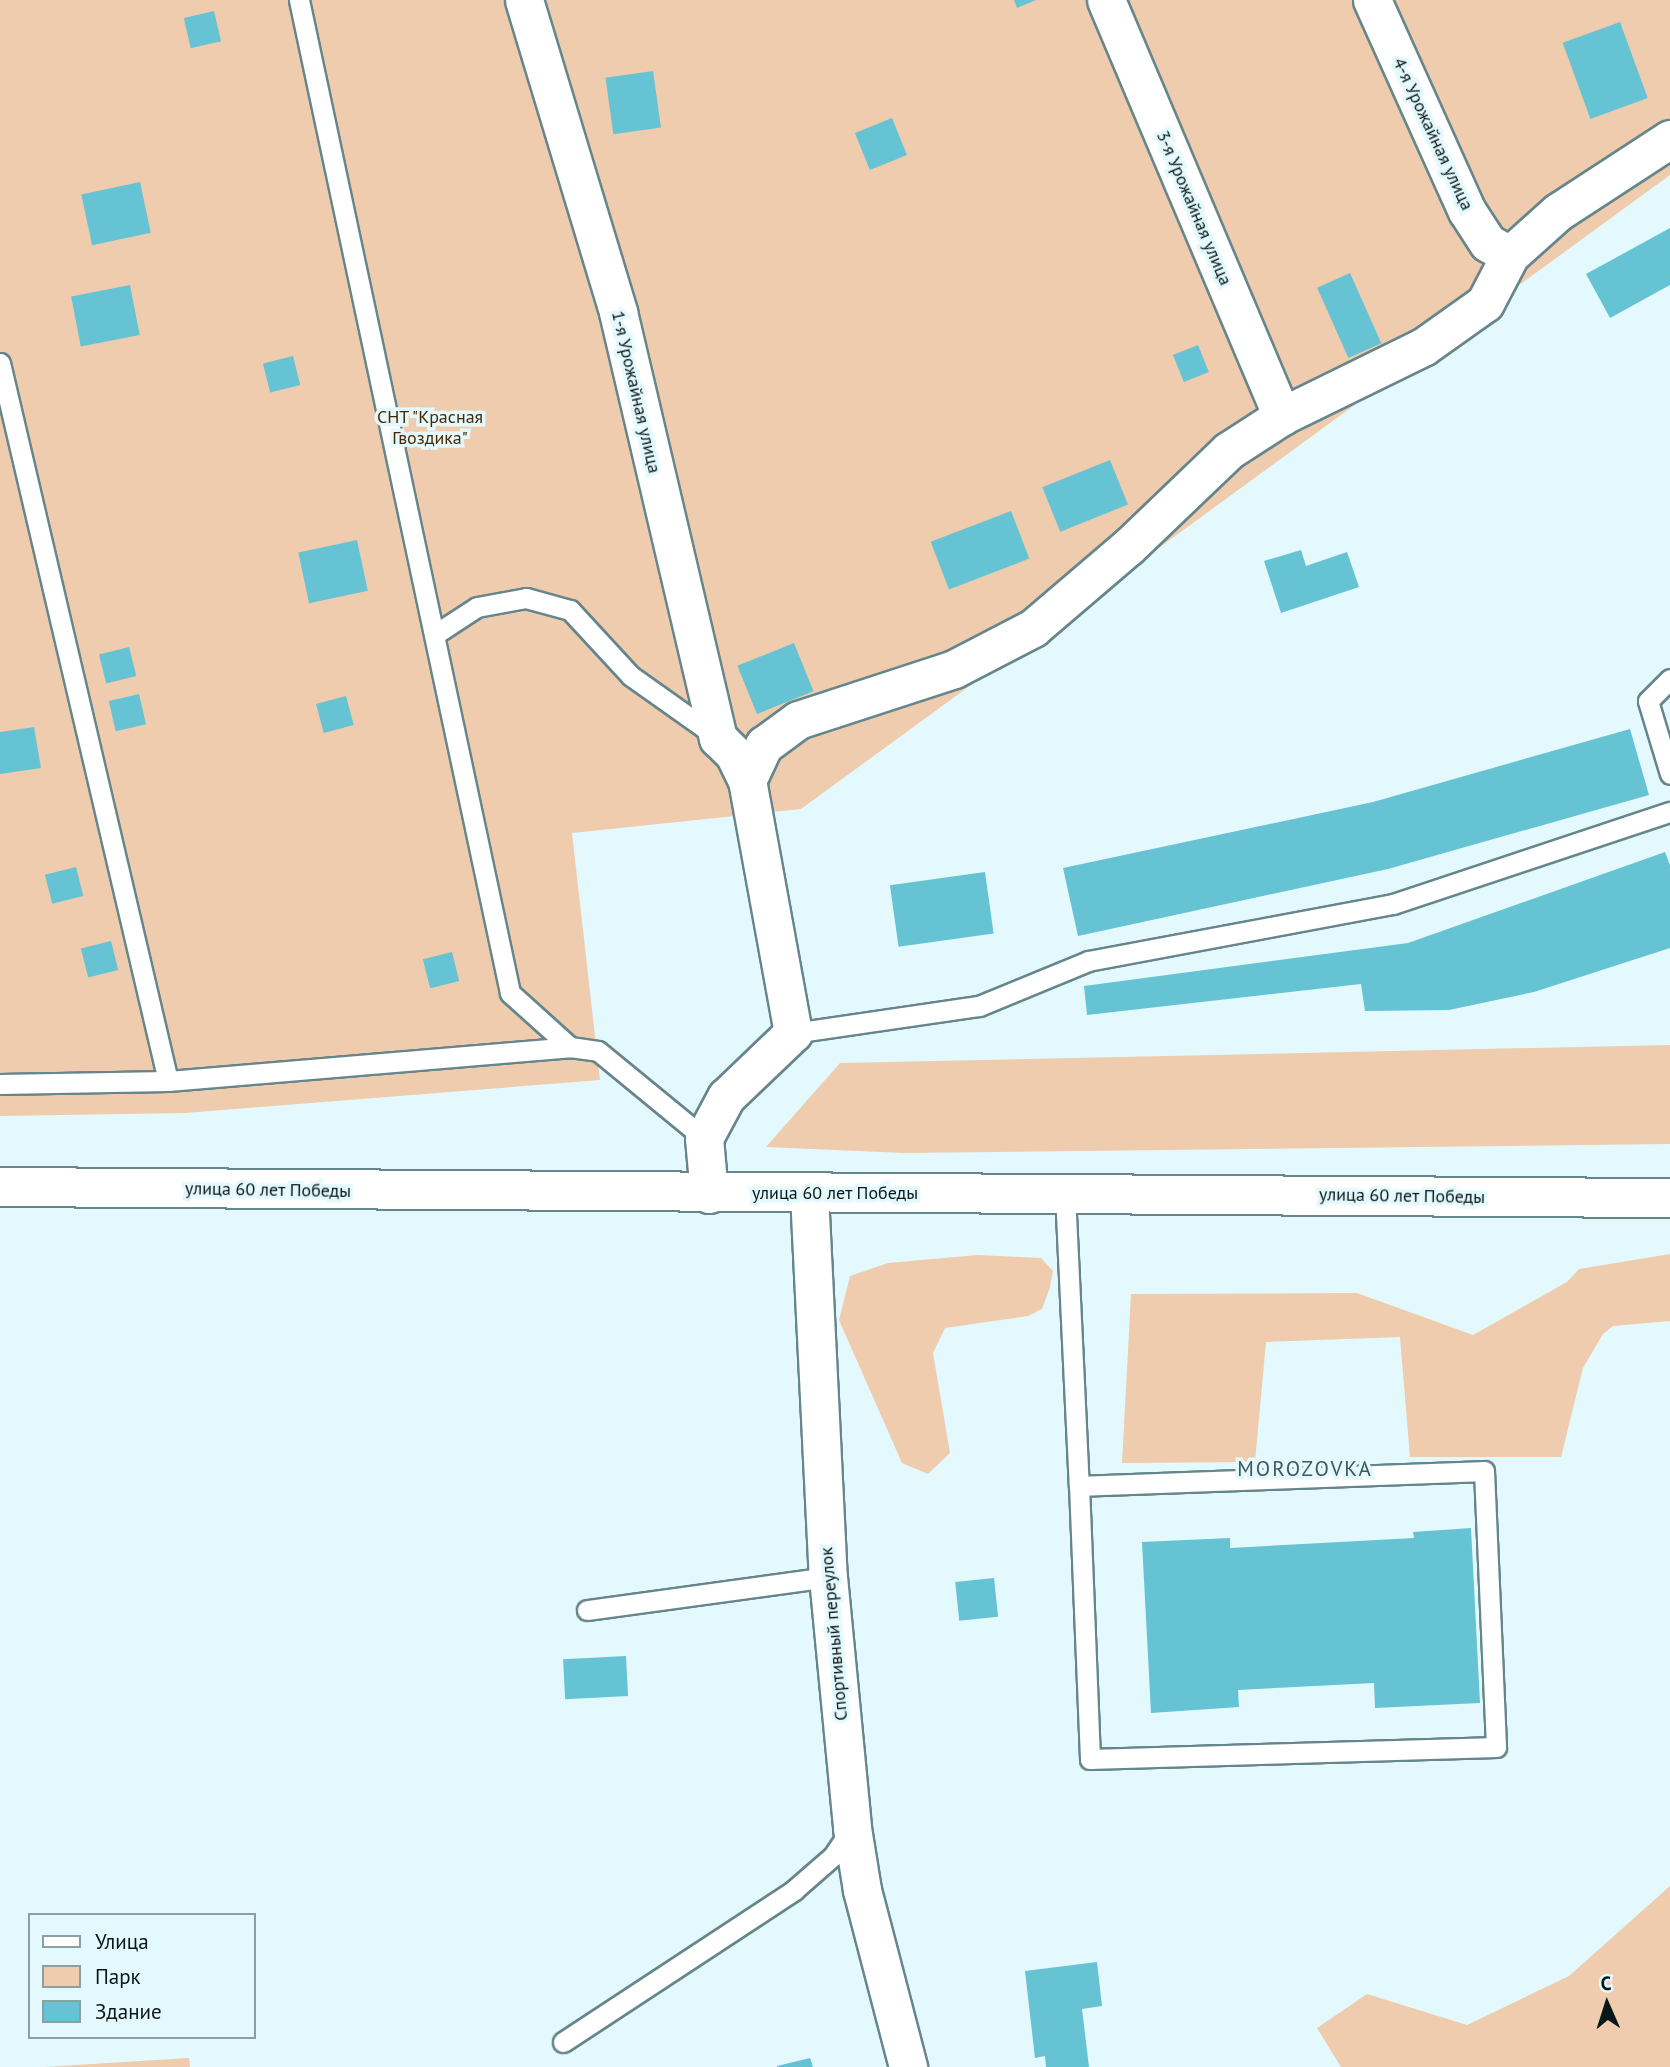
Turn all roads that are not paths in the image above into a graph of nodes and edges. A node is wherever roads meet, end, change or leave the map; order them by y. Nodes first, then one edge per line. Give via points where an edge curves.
1 (299, 0) edge
2 (524, 0) edge
3 (1106, 0) edge
4 (1372, 0) edge
5 (1670, 139) edge
6 (1510, 255) junction
7 (0, 363) edge
8 (1282, 416) junction
9 (435, 635) junction
10 (1670, 679) edge
11 (718, 738) junction
12 (1670, 774) edge
13 (747, 781) junction
14 (1670, 812) edge
15 (793, 1033) junction
16 (570, 1047) junction
17 (168, 1081) junction
18 (0, 1084) edge
19 (704, 1138) junction
20 (0, 1187) edge
21 (1065, 1192) junction
22 (709, 1194) junction
23 (809, 1194) junction
24 (1670, 1198) edge
25 (1079, 1486) junction
26 (828, 1577) junction
27 (587, 1611) dead end
28 (852, 1828) junction
29 (563, 2042) dead end
30 (908, 2067) edge

1 - 9 lane
2 - 11 street, 1-я Урожайная улица via 618,312
3 - 8 street, 3-я Урожайная улица
4 - 6 street, 4-я Урожайная улица via 1467,211 1488,243
5 - 6 street via 1558,212
6 - 8 street via 1485,303 1423,347
7 - 17 lane
8 - 13 street via 1228,451 1128,547 1033,628 954,669 798,720 764,745
9 - 11 lane via 477,607 526,598 570,610 631,676
9 - 16 lane via 510,993
10 - 12 lane via 1648,701
11 - 13 street, 1-я Урожайная улица via 734,754
13 - 15 street, 1-я Урожайная улица
14 - 15 lane via 1393,904 1088,961 979,1006
15 - 19 street via 726,1097
16 - 17 lane
16 - 19 lane via 598,1051
17 - 18 lane
19 - 22 street
20 - 22 street, улица 60 лет Победы
21 - 23 street, улица 60 лет Победы
21 - 24 street, улица 60 лет Победы
21 - 25 lane
22 - 23 street, улица 60 лет Победы
23 - 26 street, Спортивный переулок
25 - 25 lane via 1484,1471 1496,1747 1090,1759
26 - 27 lane
26 - 28 street, Спортивный переулок
28 - 29 lane via 833,1856 794,1890
28 - 30 street, Спортивный переулок via 862,1890

